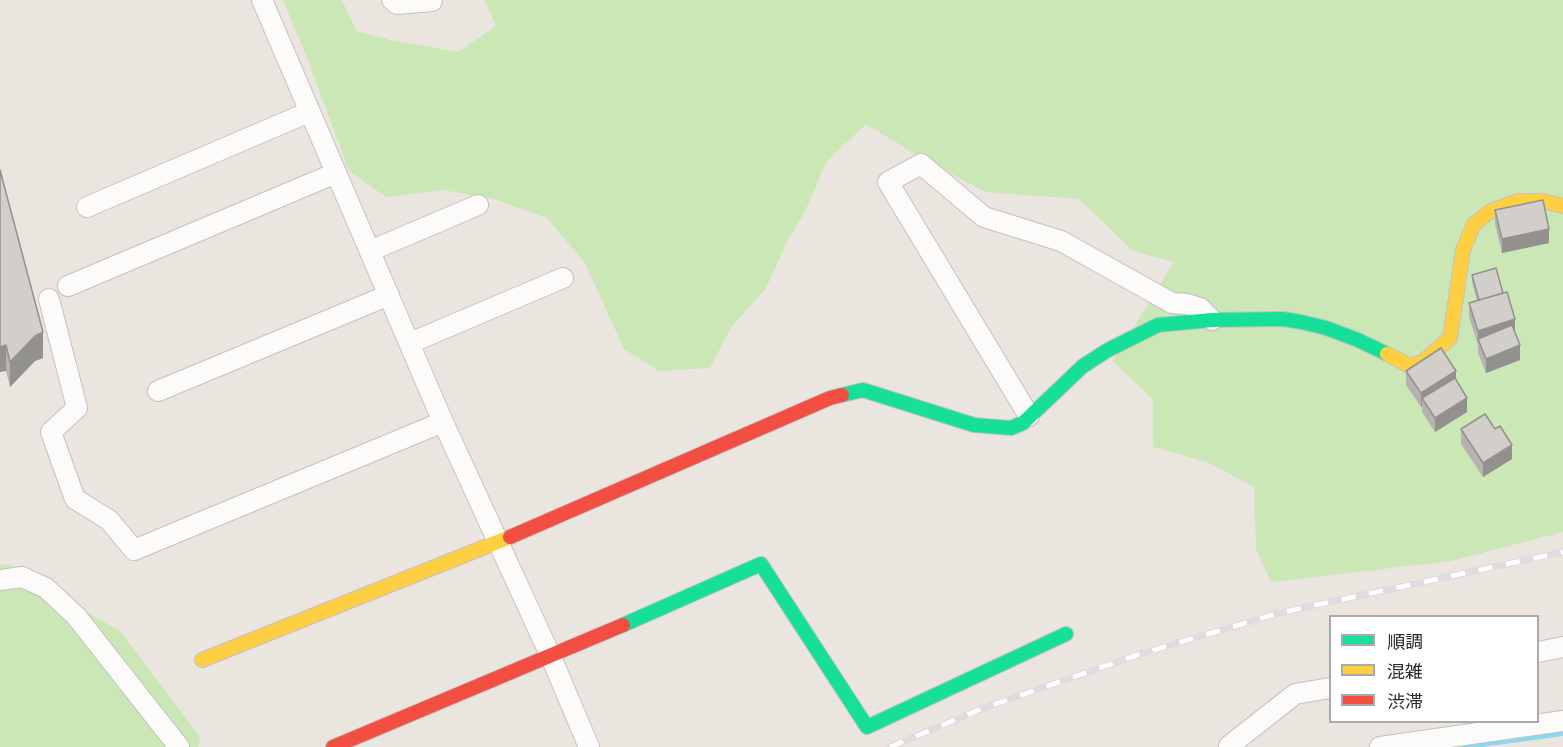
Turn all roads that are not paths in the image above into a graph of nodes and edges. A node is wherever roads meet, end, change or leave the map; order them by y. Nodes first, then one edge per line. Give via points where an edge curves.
1 (262, 0) edge
2 (392, 0) edge
3 (432, 1) edge
4 (309, 112) junction
5 (336, 173) junction
6 (478, 206) dead end
7 (1563, 206) edge
8 (87, 207) dead end
9 (370, 251) junction
10 (563, 278) dead end
11 (68, 286) dead end
12 (389, 295) junction
13 (49, 299) dead end
14 (1212, 320) junction
15 (410, 343) junction
16 (158, 391) dead end
17 (1029, 416) junction
18 (443, 422) junction
19 (499, 542) junction
20 (0, 580) edge
21 (1066, 634) dead end
22 (1563, 647) edge
23 (1539, 652) edge
24 (551, 657) junction
25 (202, 660) dead end
26 (1329, 688) edge
27 (1563, 721) edge
28 (179, 747) edge
29 (333, 747) edge
30 (590, 747) edge
31 (1229, 747) edge
32 (1380, 747) edge

1 - 4 street
2 - 3 street via 397,4
4 - 5 street
4 - 8 street
5 - 9 street
5 - 11 street
6 - 9 street
7 - 14 street via 1518,201 1491,211 1474,224 1463,250 1450,339 1424,362 1410,366 1358,339 1301,322
9 - 12 street
10 - 15 street
12 - 15 street
12 - 16 street
13 - 18 street via 77,408 51,432 75,499 109,520 134,550
14 - 17 street via 1158,326 1108,350 1083,366
14 - 17 street via 1200,308 1172,303 1061,241 984,217 921,164 888,182
15 - 18 street
17 - 19 street via 1011,428 974,425 863,390 830,398
18 - 19 street
19 - 24 street
19 - 25 street
20 - 28 street via 22,577 46,588 76,616
21 - 24 street via 867,727 761,564
22 - 23 street
24 - 29 street
24 - 30 street
26 - 31 street via 1295,694
27 - 32 street

